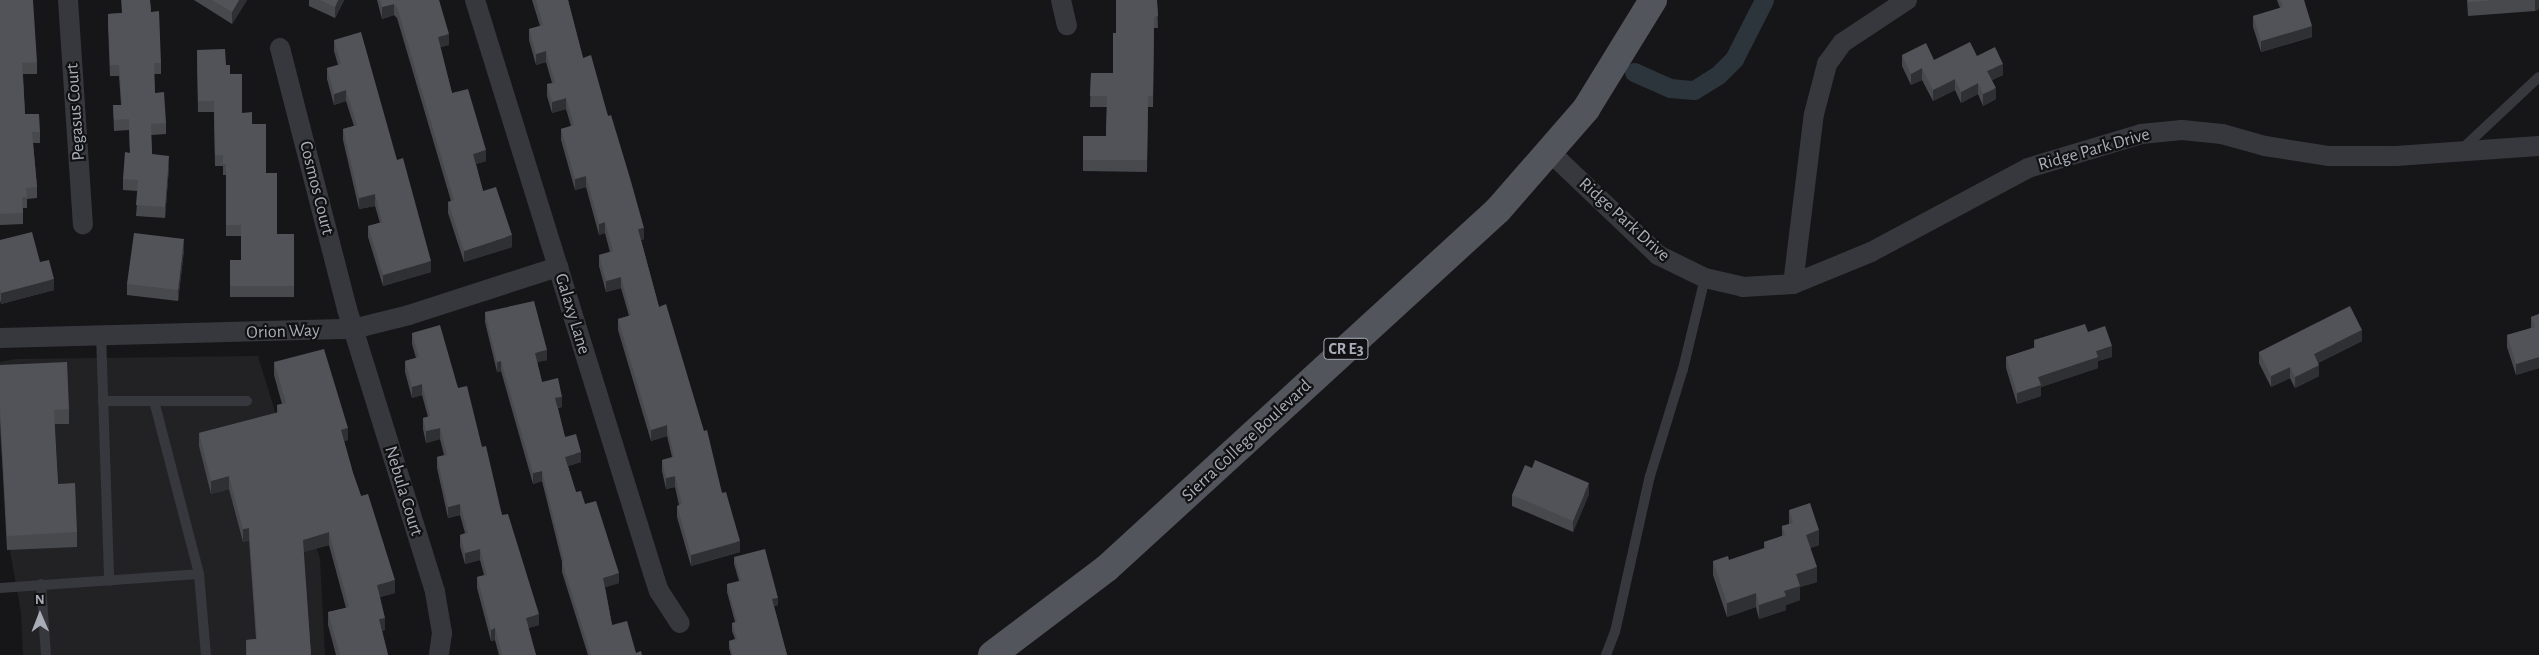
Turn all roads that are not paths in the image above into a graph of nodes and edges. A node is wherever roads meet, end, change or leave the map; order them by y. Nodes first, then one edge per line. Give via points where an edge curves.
1 (68, 0) edge
2 (475, 0) edge
3 (1061, 0) edge
4 (1653, 0) edge
5 (1907, 0) edge
6 (1067, 25) dead end
7 (280, 48) dead end
8 (2539, 77) edge
9 (2539, 146) edge
10 (1550, 153) junction
11 (2457, 153) junction
12 (83, 225) dead end
13 (558, 267) junction
14 (1705, 278) junction
15 (1793, 284) junction
16 (353, 329) junction
17 (101, 334) junction
18 (0, 338) edge
19 (103, 401) junction
20 (154, 401) junction
21 (247, 401) dead end
22 (199, 574) junction
23 (110, 581) junction
24 (41, 584) junction
25 (0, 588) edge
26 (680, 623) dead end
27 (46, 655) edge
28 (206, 655) edge
29 (439, 655) edge
30 (992, 655) edge
31 (1606, 655) edge

1 - 12 street, Pegasus Court
2 - 13 street, Galaxy Lane
3 - 6 street
4 - 10 main road, Sierra College Boulevard / CR E3 via 1586,109
5 - 15 street via 1842,43 1827,64 1814,114
7 - 16 street, Cosmos Court
8 - 11 lane
9 - 11 street, Ridge Park Drive
10 - 14 street, Ridge Park Drive via 1658,255
10 - 30 main road, Sierra College Boulevard / CR E3 via 1473,233 1107,568
11 - 15 street, Ridge Park Drive via 2329,156 2265,146 2222,134 2182,130 2141,134 2028,168 1871,252
13 - 16 street, Orion Way
13 - 26 street, Galaxy Lane via 659,591
14 - 15 street, Ridge Park Drive via 1743,286
14 - 31 lane via 1683,369 1650,476 1615,632
16 - 17 street, Orion Way via 294,333
16 - 29 street, Nebula Court via 435,592 442,633
17 - 18 street, Orion Way
17 - 19 lane
19 - 20 lane
19 - 23 lane
20 - 21 lane
20 - 22 lane
22 - 23 lane
22 - 28 lane
23 - 24 lane
24 - 25 lane
24 - 27 lane

